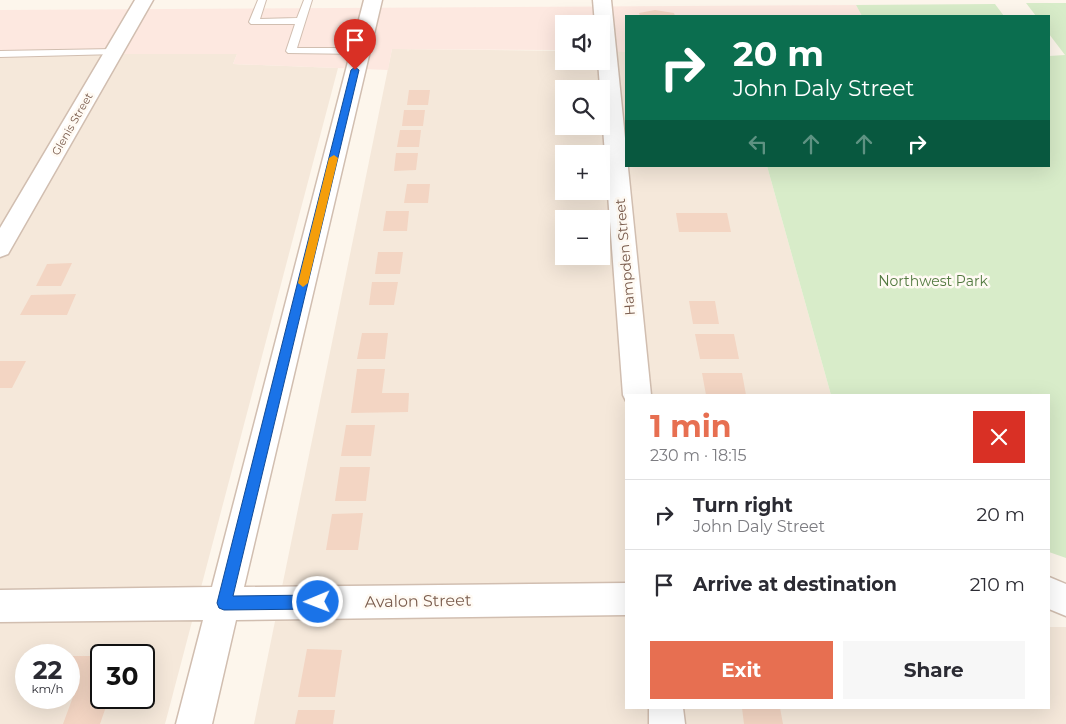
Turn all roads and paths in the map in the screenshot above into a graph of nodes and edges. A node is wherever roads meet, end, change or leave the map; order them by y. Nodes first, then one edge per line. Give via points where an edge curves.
1 (144, 0) edge
2 (262, 0) edge
3 (308, 0) edge
4 (373, 0) edge
5 (602, 0) edge
6 (301, 21) junction
7 (360, 51) junction
8 (114, 52) junction
9 (0, 54) edge
10 (0, 248) edge
11 (637, 394) edge
12 (1050, 593) edge
13 (625, 599) edge
14 (1066, 600) edge
15 (224, 603) junction
16 (0, 606) edge
17 (666, 709) edge
18 (194, 724) edge
19 (667, 724) edge

1 - 8 street, Glenis Street
2 - 6 lane via 254,22
3 - 6 lane
4 - 7 street
5 - 11 street, Hampden Street
6 - 7 lane via 291,51
7 - 15 street
8 - 9 lane
8 - 10 street, Glenis Street
12 - 14 street
13 - 15 street, Avalon Street
15 - 16 street, Avalon Street
15 - 18 street
17 - 19 street

